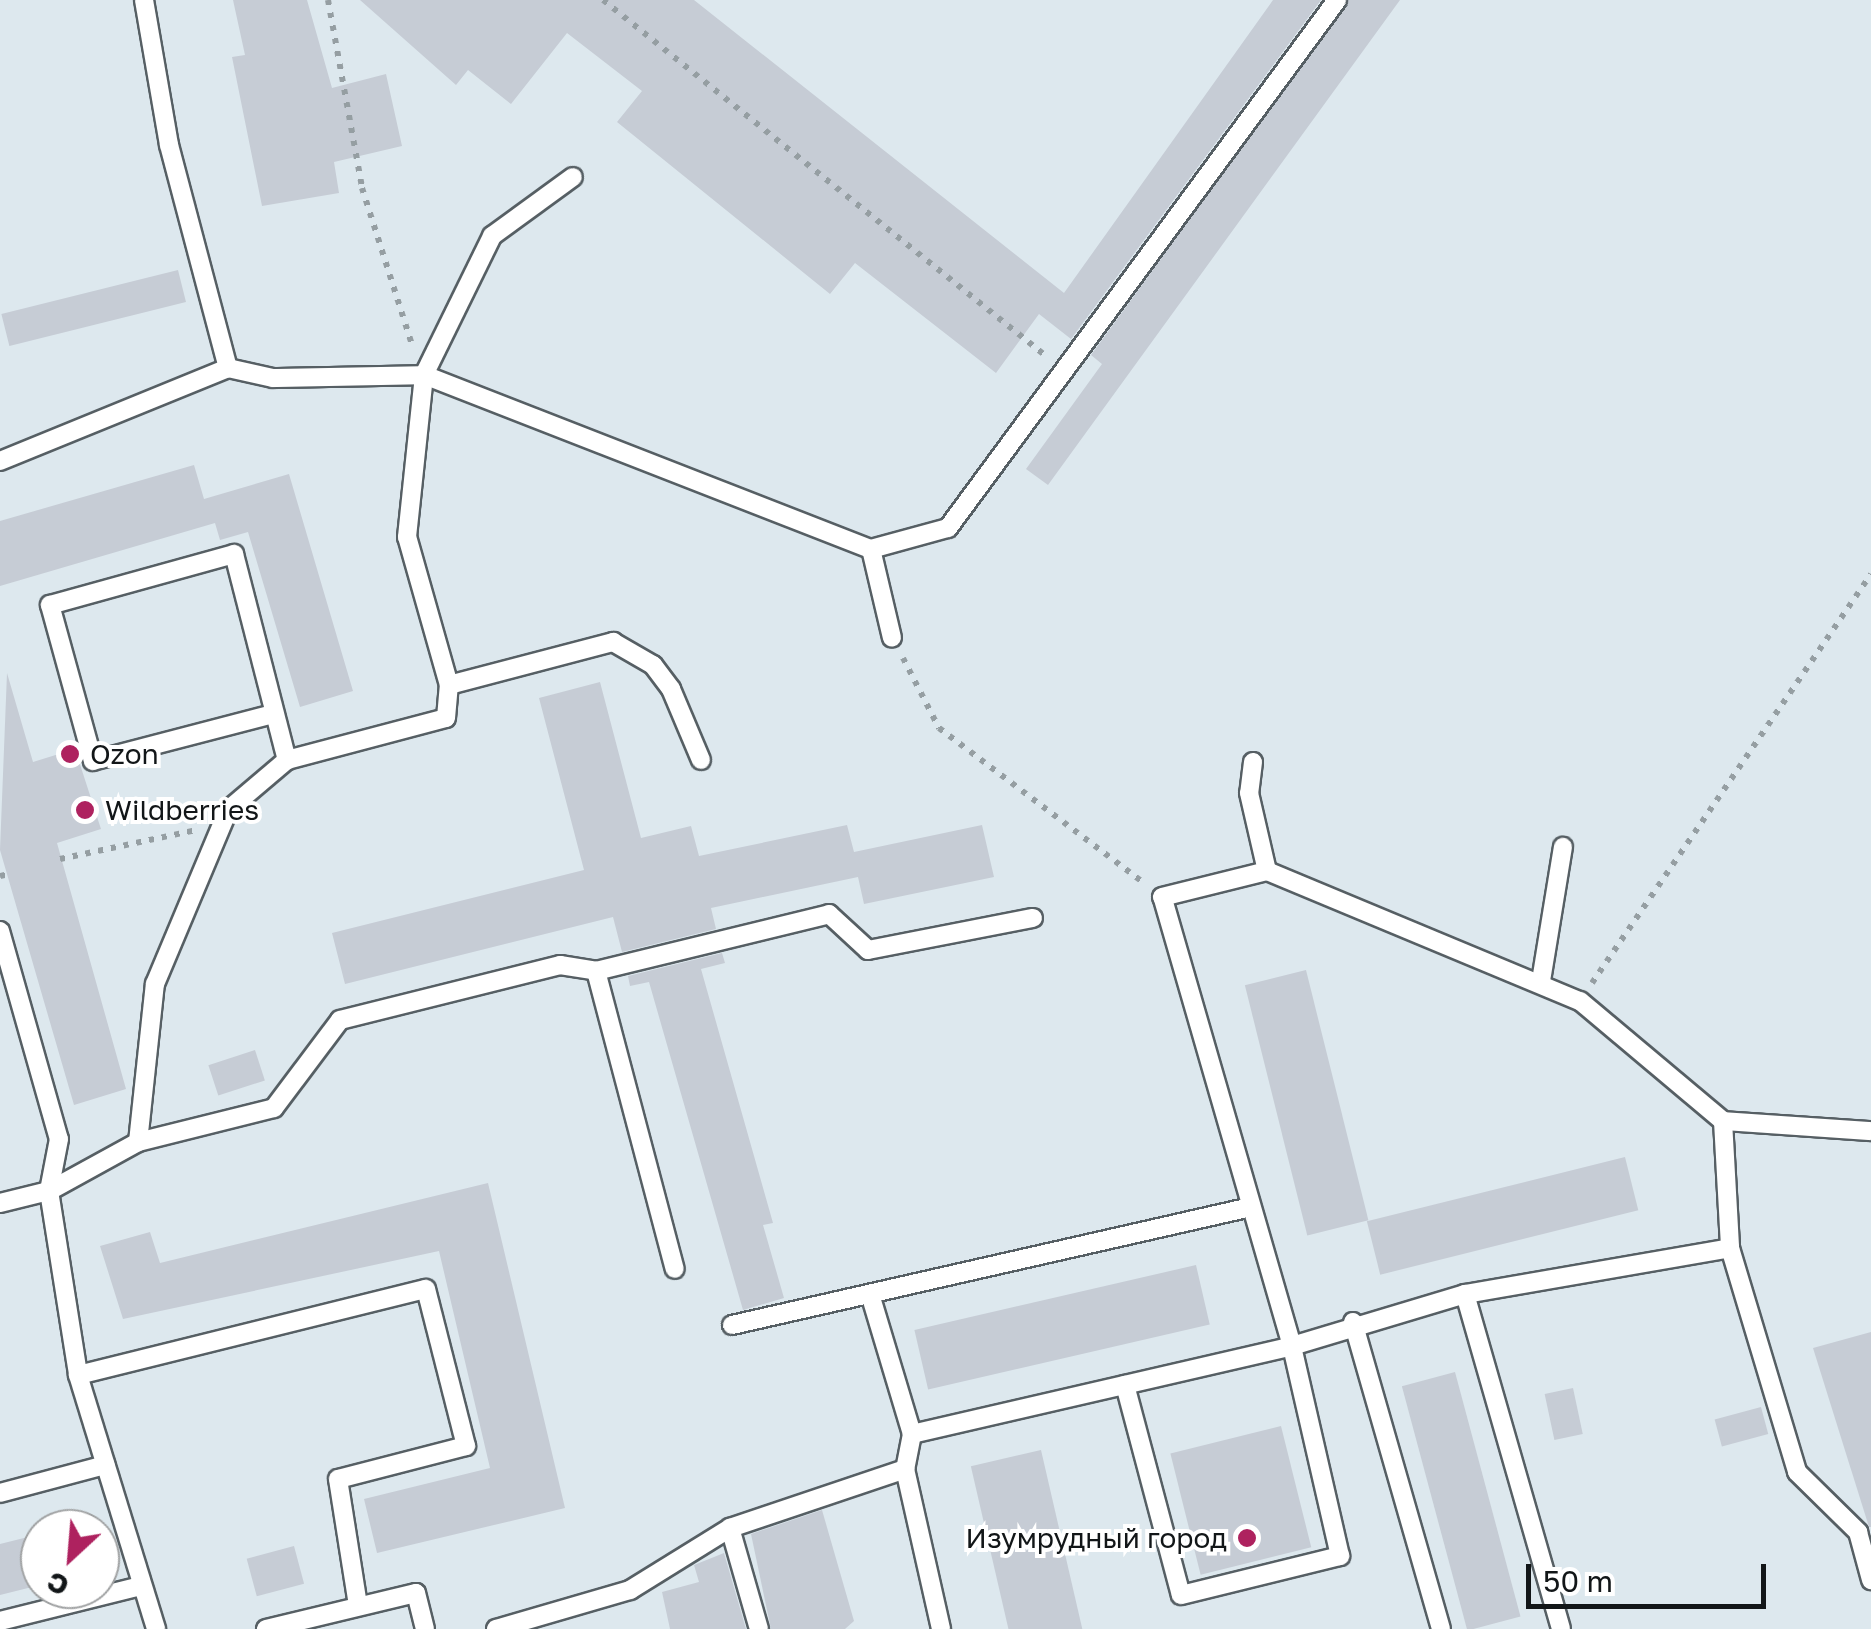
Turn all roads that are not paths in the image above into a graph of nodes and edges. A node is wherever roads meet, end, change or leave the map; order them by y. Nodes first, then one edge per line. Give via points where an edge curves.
1 (144, 0) edge
2 (1337, 0) edge
3 (573, 177) dead end
4 (228, 368) junction
5 (424, 374) junction
6 (0, 461) edge
7 (871, 550) junction
8 (892, 638) road end
9 (449, 685) junction
10 (273, 714) junction
11 (287, 760) junction
12 (701, 760) dead end
13 (1253, 762) dead end
14 (1564, 847) dead end
15 (1267, 872) junction
16 (1033, 918) dead end
17 (0, 931) edge
18 (596, 972) junction
19 (1541, 982) junction
20 (1723, 1122) junction
21 (1871, 1131) edge
22 (138, 1142) junction
23 (49, 1191) junction
24 (0, 1203) edge
25 (1251, 1207) junction
26 (1730, 1248) junction
27 (675, 1269) dead end
28 (870, 1294) junction
29 (1465, 1294) junction
30 (1353, 1322) junction
31 (732, 1325) dead end
32 (1292, 1346) junction
33 (78, 1374) junction
34 (1125, 1385) junction
35 (912, 1434) junction
36 (105, 1465) junction
37 (906, 1469) junction
38 (0, 1493) edge
39 (730, 1528) junction
40 (1871, 1580) edge
41 (140, 1586) junction
42 (358, 1605) junction
43 (0, 1621) edge
44 (156, 1629) edge
45 (266, 1629) edge
46 (426, 1629) edge
47 (496, 1629) edge
48 (759, 1629) edge
49 (941, 1629) edge
50 (1441, 1629) edge
51 (1560, 1629) edge

1 - 4 lane via 170,145
2 - 7 lane via 948,528
3 - 5 lane via 492,236
4 - 5 lane via 273,378
4 - 6 lane
5 - 7 lane
5 - 9 lane via 406,538
7 - 8 lane
9 - 11 lane via 446,718
9 - 12 lane via 613,642 653,665 671,688
10 - 10 lane via 234,554 50,604 93,761
10 - 11 lane
11 - 22 lane via 222,825 154,984
13 - 15 lane via 1249,793
14 - 19 lane
15 - 19 lane
15 - 25 lane via 1162,897
16 - 18 lane via 868,950 829,914
17 - 23 lane via 59,1139
18 - 22 lane via 560,965 340,1020 274,1108
18 - 27 lane
19 - 20 lane via 1580,1000
20 - 21 lane
20 - 26 lane
22 - 23 lane
23 - 24 lane
23 - 33 lane
25 - 28 lane
25 - 32 lane
26 - 29 lane
26 - 40 lane via 1797,1472 1858,1532
28 - 31 lane
28 - 35 lane
29 - 30 lane
29 - 51 lane
30 - 32 lane
30 - 50 lane
32 - 34 lane
32 - 34 lane via 1340,1556 1181,1595
33 - 36 lane
33 - 42 lane via 426,1289 466,1446 338,1479
34 - 35 lane
35 - 37 lane
36 - 38 lane
36 - 41 lane
37 - 39 lane
37 - 49 lane
39 - 47 lane via 630,1590
39 - 48 lane
41 - 43 lane
41 - 44 lane
42 - 45 lane
42 - 46 lane via 416,1593

